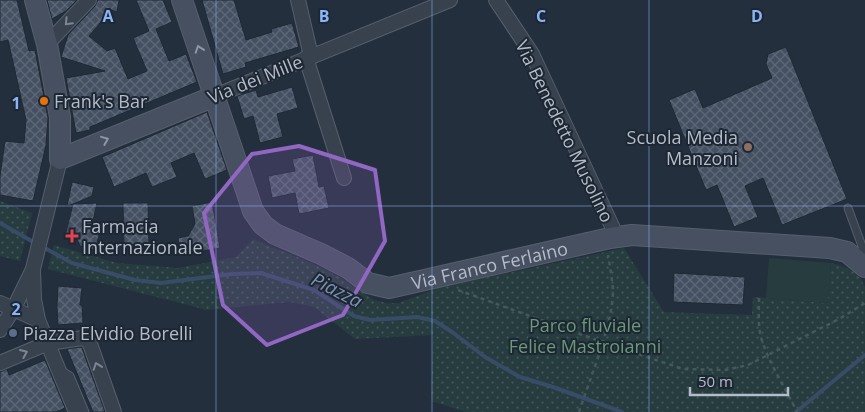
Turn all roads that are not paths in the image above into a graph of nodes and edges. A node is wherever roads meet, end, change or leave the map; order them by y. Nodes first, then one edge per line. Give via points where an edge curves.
1 (36, 0) edge
2 (89, 0) edge
3 (182, 0) edge
4 (298, 0) edge
5 (450, 0) edge
6 (496, 0) edge
7 (47, 44) junction
8 (308, 57) junction
9 (215, 96) junction
10 (60, 158) junction
11 (344, 178) dead end
12 (848, 208) dead end
13 (612, 244) junction
14 (863, 265) edge
15 (33, 270) junction
16 (0, 303) edge
17 (14, 308) junction
18 (38, 320) junction
19 (0, 330) edge
20 (48, 343) junction
21 (0, 363) edge
22 (59, 370) junction
23 (76, 412) edge
24 (85, 412) edge
25 (114, 412) edge

1 - 7 main road
2 -> 7 street
9 -> 3 main road, Via Franco Ferlaino
4 - 8 street
5 - 8 street, Via dei Mille
6 - 13 street, Via Benedetto Musolino via 532,54
7 - 10 main road via 60,117
8 - 9 street, Via dei Mille
8 - 11 street
10 -> 9 main road, Via dei Mille
9 - 13 main road, Via Franco Ferlaino via 253,210 262,225 321,254 368,283 390,288 442,275
10 - 15 street
12 - 14 lane via 862,246
13 - 14 main road, Via Franco Ferlaino via 632,235 830,248 847,252
15 - 17 street
15 - 18 street
16 - 17 street
17 - 18 street
17 - 19 street
18 - 20 street
21 -> 20 street
20 - 22 street
25 -> 20 street via 86,339
22 - 23 street
22 - 24 lane via 70,376

